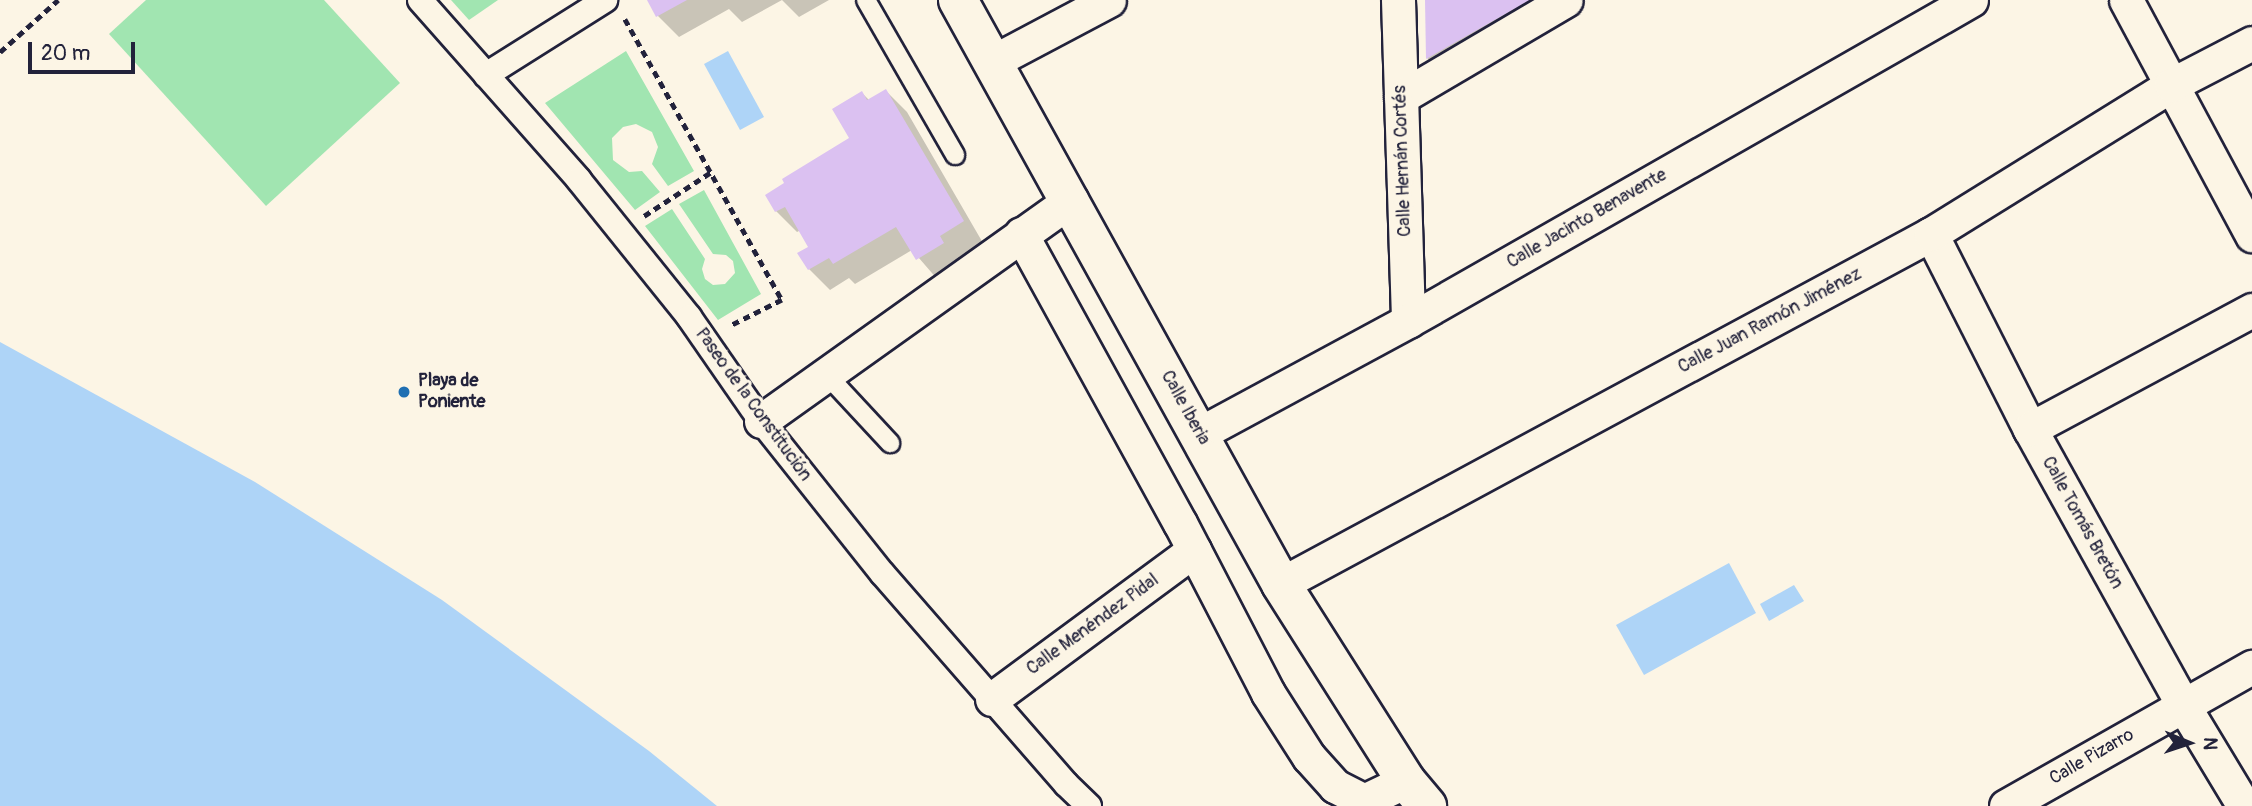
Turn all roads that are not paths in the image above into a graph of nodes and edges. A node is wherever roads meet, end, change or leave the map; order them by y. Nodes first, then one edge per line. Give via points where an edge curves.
1 (420, 0) edge
2 (866, 0) edge
3 (958, 0) edge
4 (1109, 0) edge
5 (1398, 0) edge
6 (1566, 0) edge
7 (1971, 0) edge
8 (2126, 0) edge
9 (613, 6) edge
10 (2252, 43) edge
11 (994, 61) junction
12 (486, 75) junction
13 (2171, 85) junction
14 (1401, 97) junction
15 (955, 155) dead end
16 (1071, 200) junction
17 (1021, 234) junction
18 (1931, 234) junction
19 (2252, 235) edge
20 (2252, 310) edge
21 (1408, 321) junction
22 (825, 373) junction
23 (761, 421) junction
24 (2030, 429) junction
25 (1199, 434) junction
26 (890, 443) dead end
27 (1194, 550) junction
28 (1281, 584) junction
29 (2252, 667) edge
30 (992, 699) junction
31 (2183, 705) junction
32 (1416, 794) edge
33 (1089, 806) edge
34 (2006, 806) edge
35 (2244, 806) edge

1 - 12 street, Paseo de la Constitución
2 - 15 lane
3 - 11 main road, Calle Iberia
4 - 11 street
5 - 14 street, Calle Hernán Cortés
6 - 14 street
7 - 21 street, Calle Jacinto Benavente
8 - 13 street
9 - 12 street
10 - 13 street, Calle Juan Ramón Jiménez
11 - 16 main road, Calle Iberia
12 - 23 street, Paseo de la Constitución via 620,232
13 - 18 street, Calle Juan Ramón Jiménez
13 - 19 street
14 - 21 street, Calle Hernán Cortés
16 - 17 street
16 - 25 main road, Calle Iberia
17 - 22 street
17 - 27 street
18 - 24 street, Calle Tomás Bretón
18 - 28 street, Calle Juan Ramón Jiménez
20 - 24 street
21 - 25 street, Calle Jacinto Benavente
22 - 23 street
22 - 26 lane
23 - 30 street, Paseo de la Constitución via 882,573
24 - 31 street, Calle Tomás Bretón
25 - 28 main road, Calle Iberia
27 - 30 street, Calle Menéndez Pidal
27 - 32 street via 1268,693 1309,757 1335,786 1364,801
28 - 32 main road, Calle Iberia
29 - 31 street, Calle Pizarro
30 - 33 street, Paseo de la Constitución
31 - 34 street, Calle Pizarro
31 - 35 street, Calle Tomás Bretón

